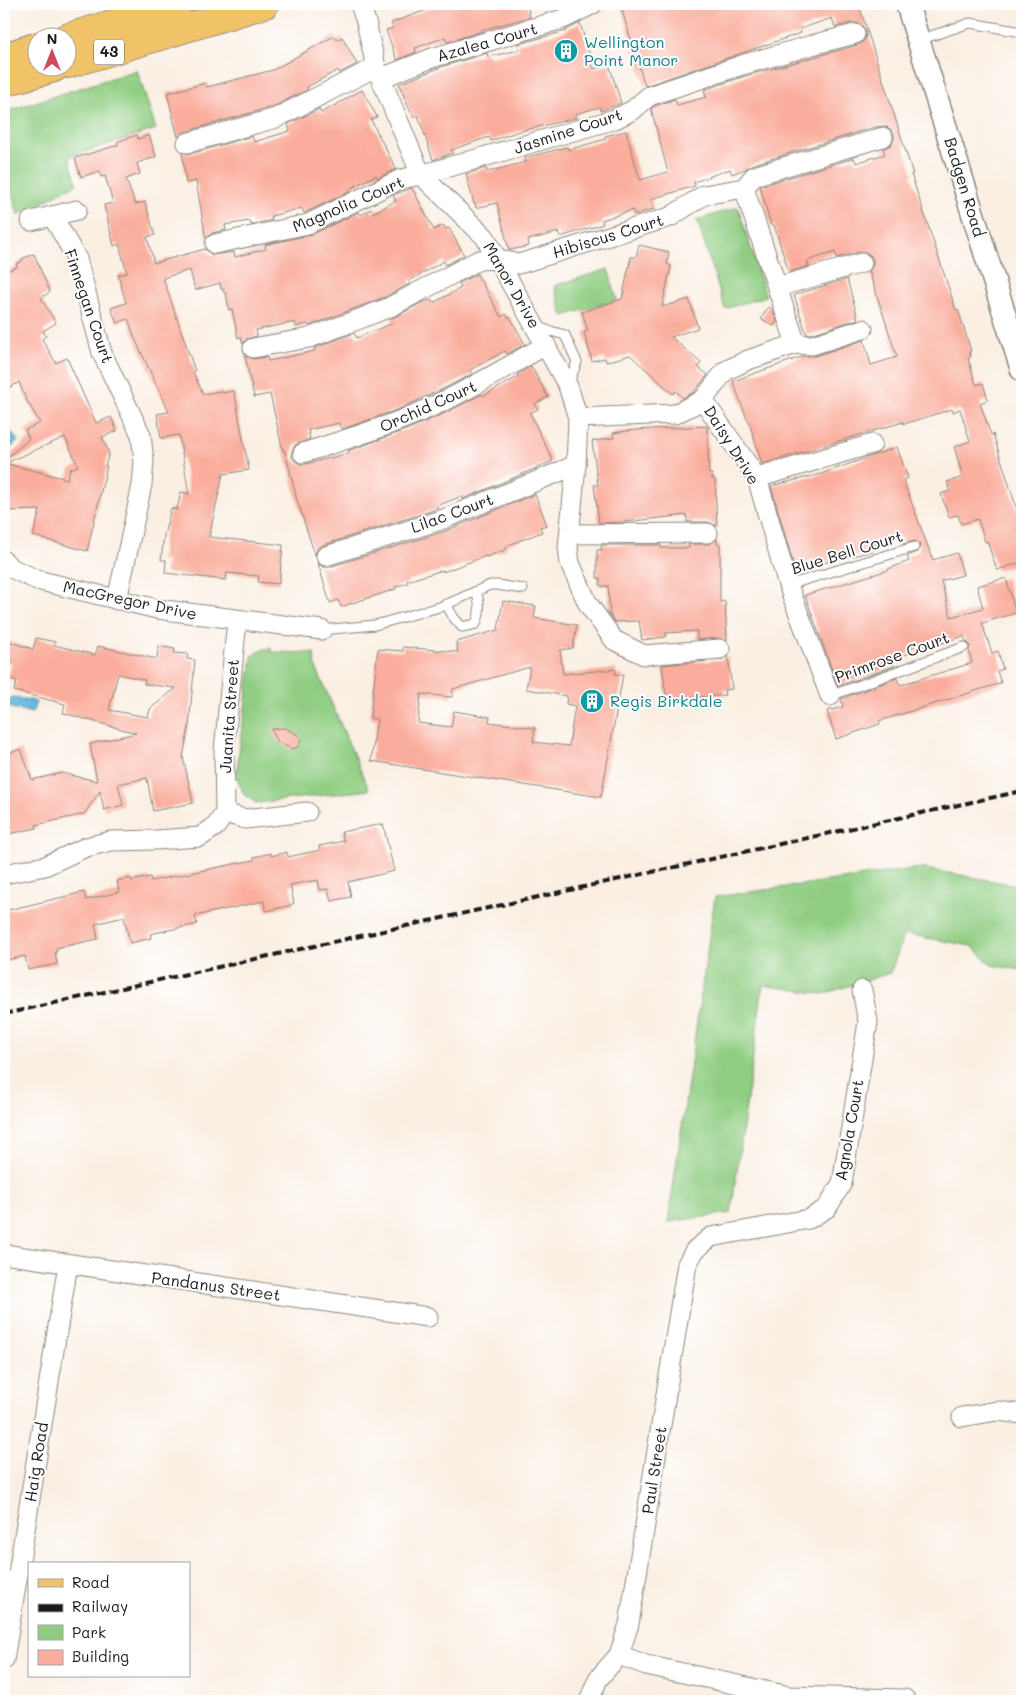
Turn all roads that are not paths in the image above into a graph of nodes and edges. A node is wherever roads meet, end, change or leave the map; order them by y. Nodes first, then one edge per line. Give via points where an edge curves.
1 (178, 4) edge
2 (265, 4) edge
3 (360, 4) edge
4 (593, 4) edge
5 (907, 4) edge
6 (1022, 32) edge
7 (78, 34) edge
8 (855, 34) dead end
9 (918, 40) junction
10 (28, 52) edge
11 (78, 61) edge
12 (6, 65) edge
13 (28, 66) edge
14 (379, 73) junction
15 (883, 137) dead end
16 (187, 143) dead end
17 (421, 175) junction
18 (744, 188) junction
19 (77, 210) dead end
20 (53, 217) junction
21 (31, 221) dead end
22 (216, 244) dead end
23 (497, 258) junction
24 (862, 264) dead end
25 (777, 287) junction
26 (536, 327) junction
27 (863, 329) dead end
28 (796, 344) junction
29 (546, 345) junction
30 (253, 348) dead end
31 (1021, 364) edge
32 (568, 386) junction
33 (703, 400) junction
34 (578, 418) junction
35 (872, 444) dead end
36 (303, 452) dead end
37 (576, 465) junction
38 (757, 478) junction
39 (708, 533) dead end
40 (571, 534) junction
41 (914, 547) dead end
42 (326, 556) dead end
43 (4, 561) edge
44 (788, 586) junction
45 (523, 589) dead end
46 (476, 591) junction
47 (116, 600) junction
48 (446, 604) junction
49 (237, 620) junction
50 (322, 630) joint
51 (964, 647) dead end
52 (720, 649) dead end
53 (830, 696) joint
54 (307, 812) dead end
55 (225, 813) junction
56 (4, 874) edge
57 (862, 990) dead end
58 (711, 1237) joint
59 (4, 1254) edge
60 (68, 1264) junction
61 (428, 1317) dead end
62 (1022, 1414) edge
63 (962, 1417) dead end
64 (619, 1655) junction
65 (4, 1660) edge
66 (905, 1699) dead end
67 (589, 1701) edge

1 - 7 main road, 43
2 - 11 main road, 43
3 - 14 street, Manor Drive
4 - 14 street, Azalea Court via 564,19
5 - 9 street, Badgen Road
6 - 9 lane via 970,23
8 - 17 street, Jasmine Court via 650,96 615,119
9 - 31 street, Badgen Road
10 - 12 main road
12 - 13 main road
14 - 16 street, Azalea Court via 276,118
14 - 17 street, Manor Drive
15 - 18 street, Hibiscus Court via 754,176
17 - 22 street, Magnolia Court via 401,179 308,224
17 - 23 street, Manor Drive via 485,237
18 - 23 street, Hibiscus Court via 704,195 670,217 519,264
18 - 25 street
19 - 20 street
20 - 21 street
20 - 47 street, Finnegan Court via 76,259 102,353 141,435 142,485
23 - 26 street, Manor Drive
23 - 30 street via 479,260 390,307 323,333
24 - 25 street
25 - 28 street
26 - 29 street, Manor Drive
26 - 32 lane via 564,335 577,362
27 - 28 street, Daisy Drive via 812,345
28 - 33 street, Daisy Drive via 748,360 725,372
29 - 32 street, Manor Drive
29 - 36 street, Orchid Court via 434,406 374,430
32 - 34 street, Manor Drive
33 - 34 street via 674,414
33 - 38 street, Daisy Drive
34 - 37 street, Manor Drive
35 - 38 street
37 - 40 street, Manor Drive
37 - 42 street, Lilac Court via 441,520
38 - 44 street, Daisy Drive
39 - 40 street
40 - 52 street, Manor Drive via 568,548 570,563 588,604 614,640 644,655
41 - 44 lane, Blue Bell Court
43 - 47 street, MacGregor Drive via 11,568 37,580
44 - 53 street, Daisy Drive
45 - 46 lane via 490,585
46 - 48 lane
46 - 48 lane via 480,603 476,624 462,626
47 - 49 street, MacGregor Drive
48 - 50 lane via 375,625
49 - 50 street, MacGregor Drive
49 - 55 street, Juanita Street via 224,750
51 - 53 lane, Primrose Court
54 - 55 street via 245,819
55 - 56 street via 216,826 200,837 111,840 86,847 44,866
57 - 58 street, Agnola Court via 868,1022 842,1183 827,1208 808,1219
58 - 64 street, Paul Street via 695,1250 687,1264 629,1624
59 - 60 street, Pandanus Street
60 - 61 street, Pandanus Street
60 - 65 street, Haig Road
62 - 63 street via 997,1412
64 - 66 street via 646,1665 789,1696
64 - 67 street, Paul Street via 598,1679

